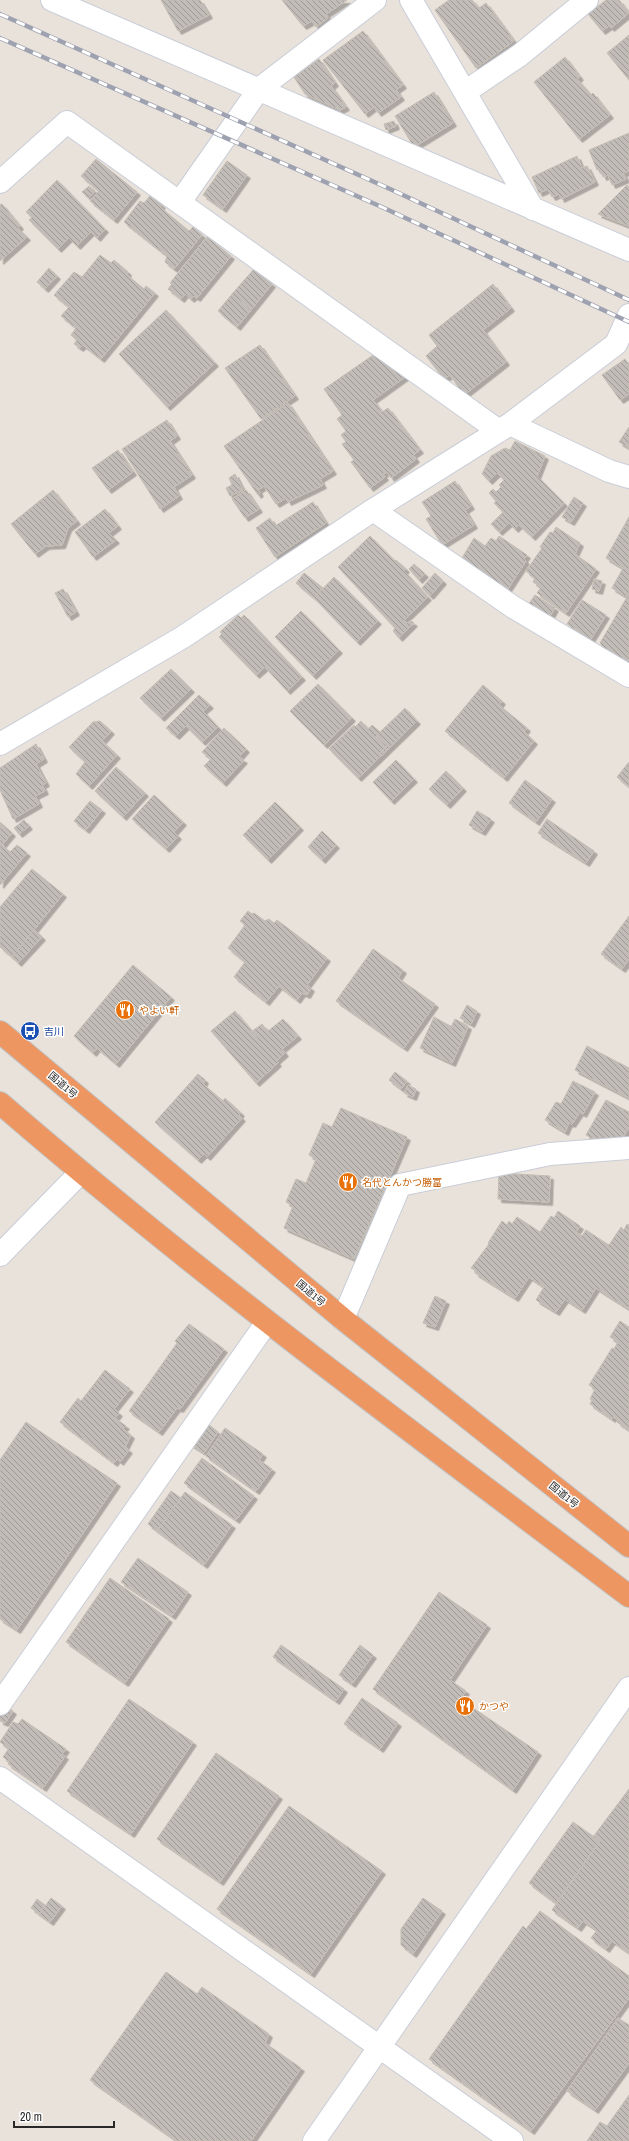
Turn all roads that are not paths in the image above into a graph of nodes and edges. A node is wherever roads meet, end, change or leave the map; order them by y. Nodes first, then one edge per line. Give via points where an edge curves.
1 (52, 0) edge
2 (375, 0) edge
3 (411, 0) edge
4 (587, 0) edge
5 (259, 89) junction
6 (465, 92) junction
7 (0, 182) edge
8 (180, 202) junction
9 (533, 209) junction
10 (629, 250) edge
11 (629, 315) edge
12 (504, 427) junction
13 (629, 477) edge
14 (372, 510) junction
15 (629, 676) edge
16 (0, 744) edge
17 (0, 1032) edge
18 (0, 1103) edge
19 (629, 1148) edge
20 (80, 1172) junction
21 (0, 1255) edge
22 (343, 1319) junction
23 (267, 1322) junction
24 (625, 1537) edge
25 (629, 1596) edge
26 (629, 1688) edge
27 (0, 1704) edge
28 (0, 1778) edge
29 (380, 2046) junction
30 (314, 2141) edge
31 (512, 2141) edge

1 - 5 street
2 - 5 street
3 - 6 street
4 - 6 street via 520,55
5 - 8 street
5 - 9 street
6 - 9 street
7 - 8 street via 67,122
8 - 12 street
9 - 10 street
11 - 12 street via 616,344
12 - 13 street
12 - 14 street
14 - 15 street via 513,607
14 - 16 street via 183,637
17 - 22 highway, 国道1号
18 - 20 highway
19 - 22 street via 550,1154 400,1186
20 - 21 street
20 - 23 highway
22 - 24 highway, 国道1号
23 - 25 highway
23 - 27 street
26 - 29 street
28 - 29 street
29 - 30 street
29 - 31 street

